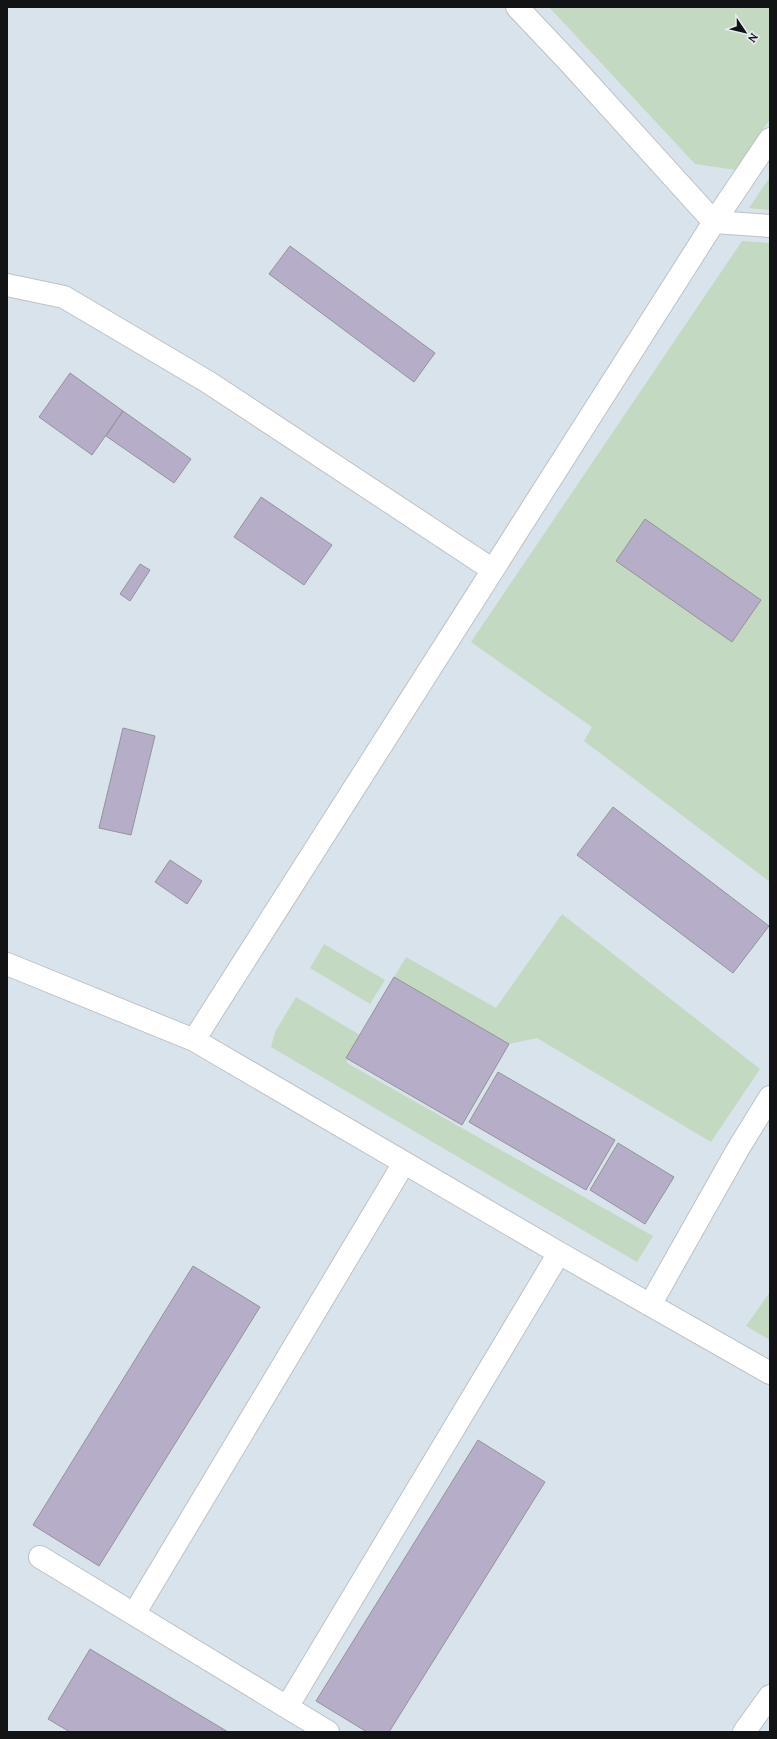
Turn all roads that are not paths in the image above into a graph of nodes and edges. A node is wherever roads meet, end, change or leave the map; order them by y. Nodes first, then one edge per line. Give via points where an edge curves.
1 (516, 7) edge
2 (770, 139) edge
3 (714, 222) junction
4 (770, 226) edge
5 (7, 285) edge
6 (493, 570) junction
7 (7, 964) edge
8 (194, 1040) junction
9 (770, 1097) edge
10 (404, 1163) junction
11 (559, 1253) junction
12 (650, 1305) junction
13 (770, 1373) edge
14 (40, 1557) dead end
15 (134, 1614) junction
16 (770, 1696) edge
17 (287, 1707) junction
18 (328, 1732) edge
19 (744, 1732) edge

1 - 3 lane
2 - 3 lane
3 - 4 lane
3 - 6 lane
5 - 6 lane via 64,297 208,382
6 - 8 lane
7 - 8 lane
8 - 10 lane
9 - 12 lane
10 - 11 lane
10 - 15 lane
11 - 12 lane
11 - 17 lane
12 - 13 lane
14 - 15 lane
15 - 17 lane
16 - 19 lane
17 - 18 lane

